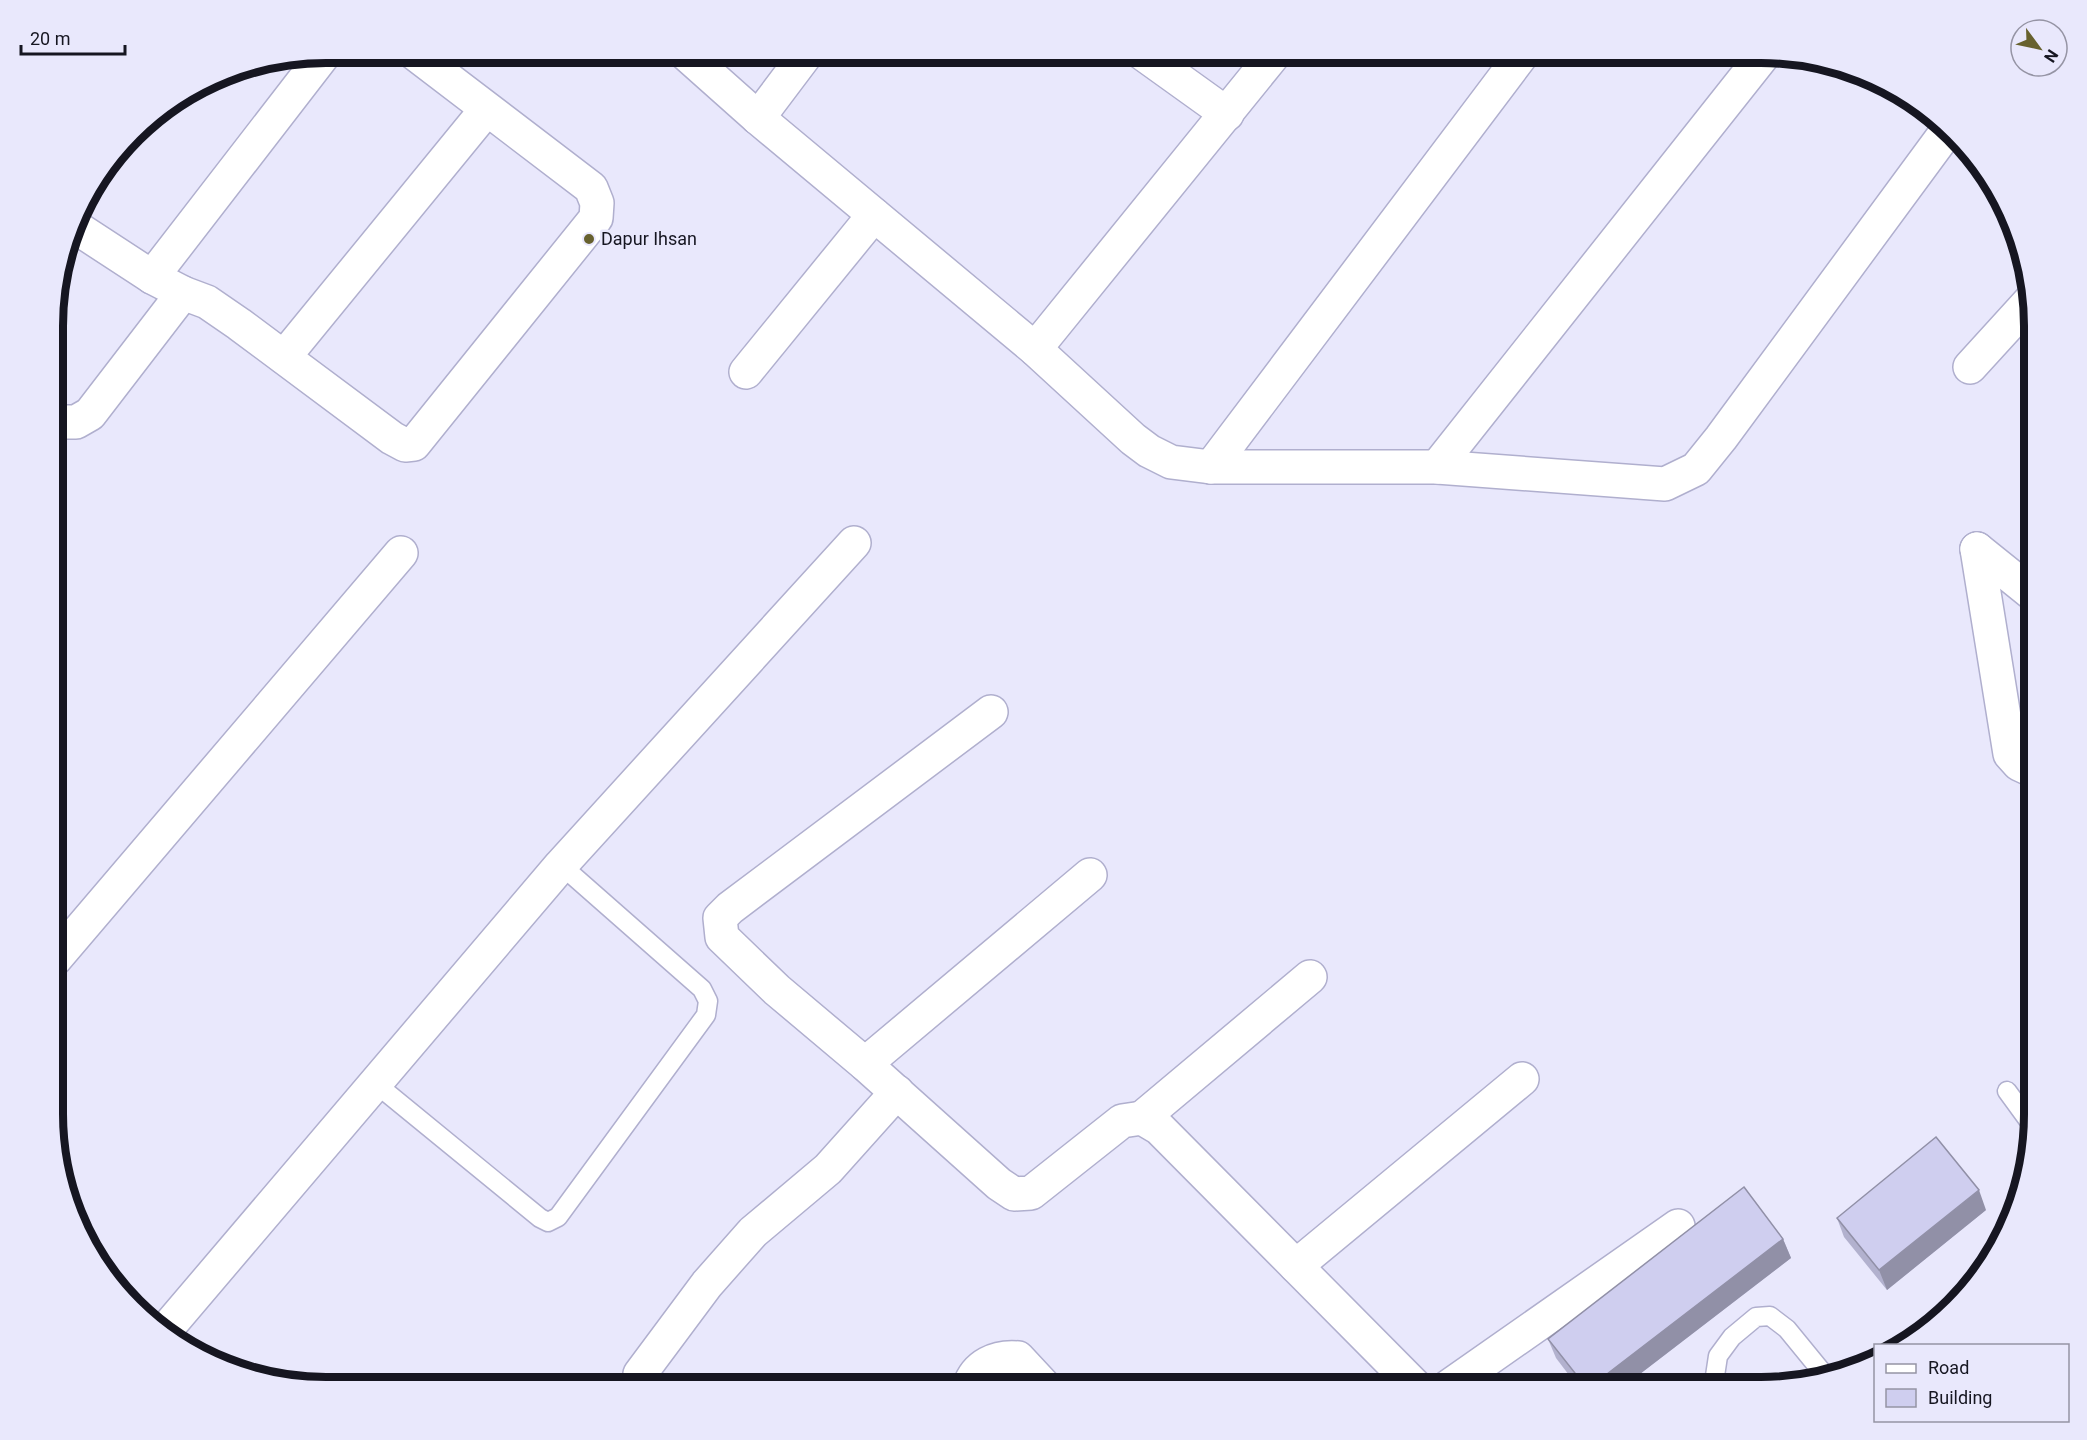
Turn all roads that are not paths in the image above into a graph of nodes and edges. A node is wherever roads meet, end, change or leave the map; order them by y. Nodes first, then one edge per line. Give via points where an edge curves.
1 (428, 63) edge
2 (696, 63) edge
3 (800, 63) edge
4 (1156, 63) edge
5 (1267, 63) edge
6 (1514, 63) edge
7 (1757, 63) edge
8 (317, 64) edge
9 (486, 110) junction
10 (1227, 114) junction
11 (759, 118) junction
12 (1943, 136) edge
13 (874, 215) junction
14 (81, 231) edge
15 (152, 277) junction
16 (183, 293) junction
17 (2023, 309) edge
18 (1035, 349) junction
19 (284, 357) junction
20 (1970, 367) dead end
21 (746, 372) dead end
22 (63, 422) edge
23 (1211, 467) junction
24 (1437, 467) junction
25 (854, 543) dead end
26 (401, 554) dead end
27 (2024, 587) edge
28 (991, 712) dead end
29 (2024, 766) edge
30 (561, 865) junction
31 (1090, 875) dead end
32 (63, 950) edge
33 (1310, 977) dead end
34 (865, 1064) junction
35 (1522, 1079) dead end
36 (375, 1083) junction
37 (2007, 1091) dead end
38 (897, 1092) junction
39 (2024, 1114) edge
40 (1142, 1118) junction
41 (1678, 1226) dead end
42 (1296, 1266) junction
43 (169, 1325) edge
44 (1821, 1370) edge
45 (646, 1377) edge
46 (974, 1377) edge
47 (1036, 1377) edge
48 (1406, 1377) edge
49 (1462, 1377) edge
50 (1716, 1377) edge

1 - 9 street
2 - 11 street
3 - 11 street
4 - 10 street
5 - 10 street
6 - 23 street
7 - 24 street
8 - 15 street
9 - 19 street
9 - 19 street via 591,188 597,203 596,218 414,444 405,445 392,438
10 - 18 street
11 - 13 street
12 - 24 street via 1696,469 1665,484
13 - 18 street
13 - 21 street
14 - 15 street
15 - 16 street
16 - 19 street via 207,302
16 - 22 street via 90,414 76,422
17 - 20 street
18 - 23 street via 1149,451 1171,462
23 - 24 street
25 - 30 street
26 - 32 street
27 - 29 street via 1977,549 2010,754
28 - 34 street via 720,918 722,938
30 - 36 street
30 - 36 lane via 702,989 708,1000 706,1016 558,1217 549,1222 540,1218
31 - 34 street
33 - 40 street
34 - 38 street
35 - 42 street
36 - 43 street
37 - 39 lane
38 - 40 street via 1014,1194 1031,1193 1122,1120
38 - 45 street via 828,1169 753,1232 706,1284
40 - 42 street via 1159,1128
41 - 49 street
42 - 48 street
44 - 50 lane via 1787,1329 1770,1316 1756,1317 1732,1337 1718,1356
46 - 47 street via 986,1364 1008,1357 1018,1358

